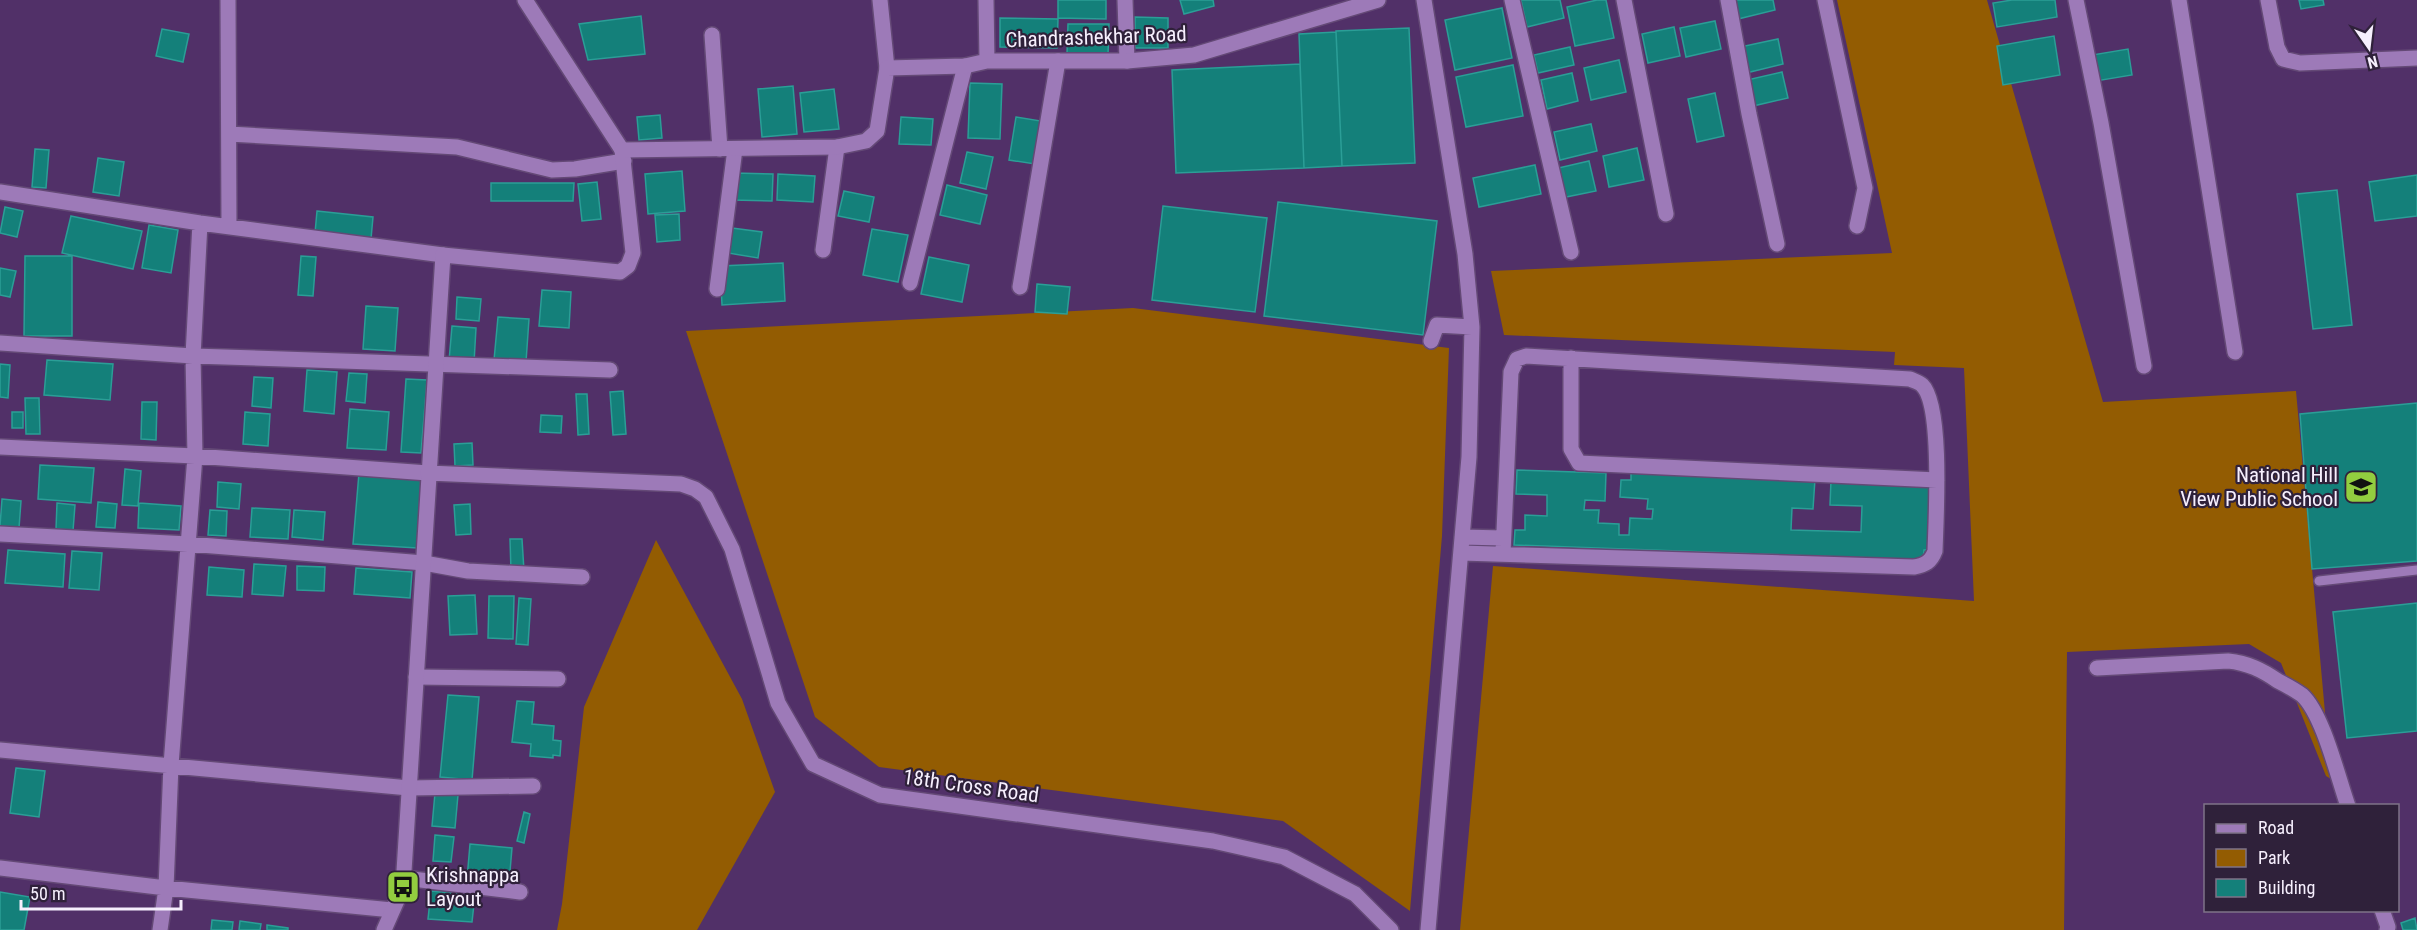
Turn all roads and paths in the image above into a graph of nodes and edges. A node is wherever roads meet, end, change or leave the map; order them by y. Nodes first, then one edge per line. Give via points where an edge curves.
1 (228, 0) edge
2 (525, 0) edge
3 (880, 0) edge
4 (986, 0) edge
5 (1125, 0) edge
6 (1378, 0) edge
7 (1424, 0) edge
8 (1512, 0) edge
9 (1624, 0) edge
10 (1728, 0) edge
11 (1825, 0) edge
12 (2076, 0) edge
13 (2179, 0) edge
14 (2268, 0) edge
15 (712, 35) dead end
16 (2417, 58) edge
17 (987, 61) junction
18 (1058, 61) junction
19 (1127, 61) junction
20 (965, 66) junction
21 (887, 68) junction
22 (229, 134) junction
23 (837, 147) junction
24 (727, 149) junction
25 (623, 155) junction
26 (0, 192) edge
27 (1666, 214) dead end
28 (200, 223) junction
29 (1857, 226) dead end
30 (229, 227) junction
31 (1777, 244) dead end
32 (823, 250) dead end
33 (1571, 252) dead end
34 (443, 255) junction
35 (910, 283) dead end
36 (1020, 287) dead end
37 (717, 289) dead end
38 (1472, 327) junction
39 (1431, 340) dead end
40 (0, 343) edge
41 (2235, 352) dead end
42 (193, 356) junction
43 (1571, 358) junction
44 (435, 366) junction
45 (2144, 366) dead end
46 (610, 370) dead end
47 (0, 447) edge
48 (195, 456) junction
49 (428, 473) junction
50 (1937, 480) junction
51 (0, 534) edge
52 (1462, 537) junction
53 (1503, 538) junction
54 (188, 544) junction
55 (1461, 553) junction
56 (1503, 554) junction
57 (424, 563) junction
58 (2417, 570) edge
59 (582, 577) dead end
60 (2319, 581) dead end
61 (2097, 668) dead end
62 (416, 677) junction
63 (558, 679) dead end
64 (0, 750) edge
65 (171, 765) junction
66 (533, 786) dead end
67 (409, 788) junction
68 (2347, 804) edge
69 (0, 868) edge
70 (404, 878) junction
71 (166, 888) junction
72 (520, 892) dead end
73 (392, 910) junction
74 (2383, 912) edge
75 (160, 930) edge
76 (384, 930) edge
77 (1392, 930) edge
78 (1428, 930) edge
79 (2387, 930) edge

1 - 22 street
2 - 25 street
3 - 21 street
4 - 17 street
5 - 19 street
6 - 19 street, Chandrashekhar Road via 1194,60
7 - 38 street via 1458,253
8 - 33 street
9 - 27 street
10 - 31 street
11 - 29 street via 1865,188
12 - 45 street
13 - 41 street
14 - 16 street via 2283,59 2300,63
15 - 24 street
17 - 18 street, Chandrashekhar Road
17 - 20 street, Chandrashekhar Road
18 - 19 street, Chandrashekhar Road
18 - 36 street
20 - 21 street, Chandrashekhar Road
20 - 35 street
21 - 23 street via 877,131 867,141
22 - 25 street via 457,147 552,170 575,169
22 - 30 street
23 - 24 street
23 - 32 street
24 - 25 street
24 - 37 street
25 - 34 street via 633,254 620,272
26 - 28 street
28 - 30 street
28 - 42 street
30 - 34 street
34 - 44 street
38 - 39 street via 1437,325
38 - 52 street via 1469,456
40 - 42 street
42 - 44 street
42 - 48 street
43 - 50 street via 1910,379 1921,384 1930,398
43 - 50 street via 1571,449 1579,463
43 - 53 street via 1526,356 1513,364
44 - 46 street
44 - 49 street
47 - 48 street
48 - 49 street
48 - 54 street
49 - 57 street
49 - 77 street, 18th Cross Road via 681,484 695,489 706,497 732,549 778,703 813,765 880,795 1213,841 1284,856 1356,894
50 - 56 street via 1935,551 1924,565
51 - 54 street
52 - 53 street
52 - 55 street
53 - 56 street
54 - 57 street
54 - 65 street
55 - 56 street
55 - 78 street
57 - 59 street via 468,571
57 - 62 street
58 - 60 lane
61 - 68 street via 2228,661 2259,668 2303,696 2312,709 2322,727
62 - 63 street
62 - 67 street
64 - 65 street
65 - 67 street
65 - 71 street
66 - 67 street
67 - 70 street
69 - 71 street
70 - 72 street
70 - 73 street
71 - 73 street
71 - 75 street
73 - 76 street
74 - 79 street

